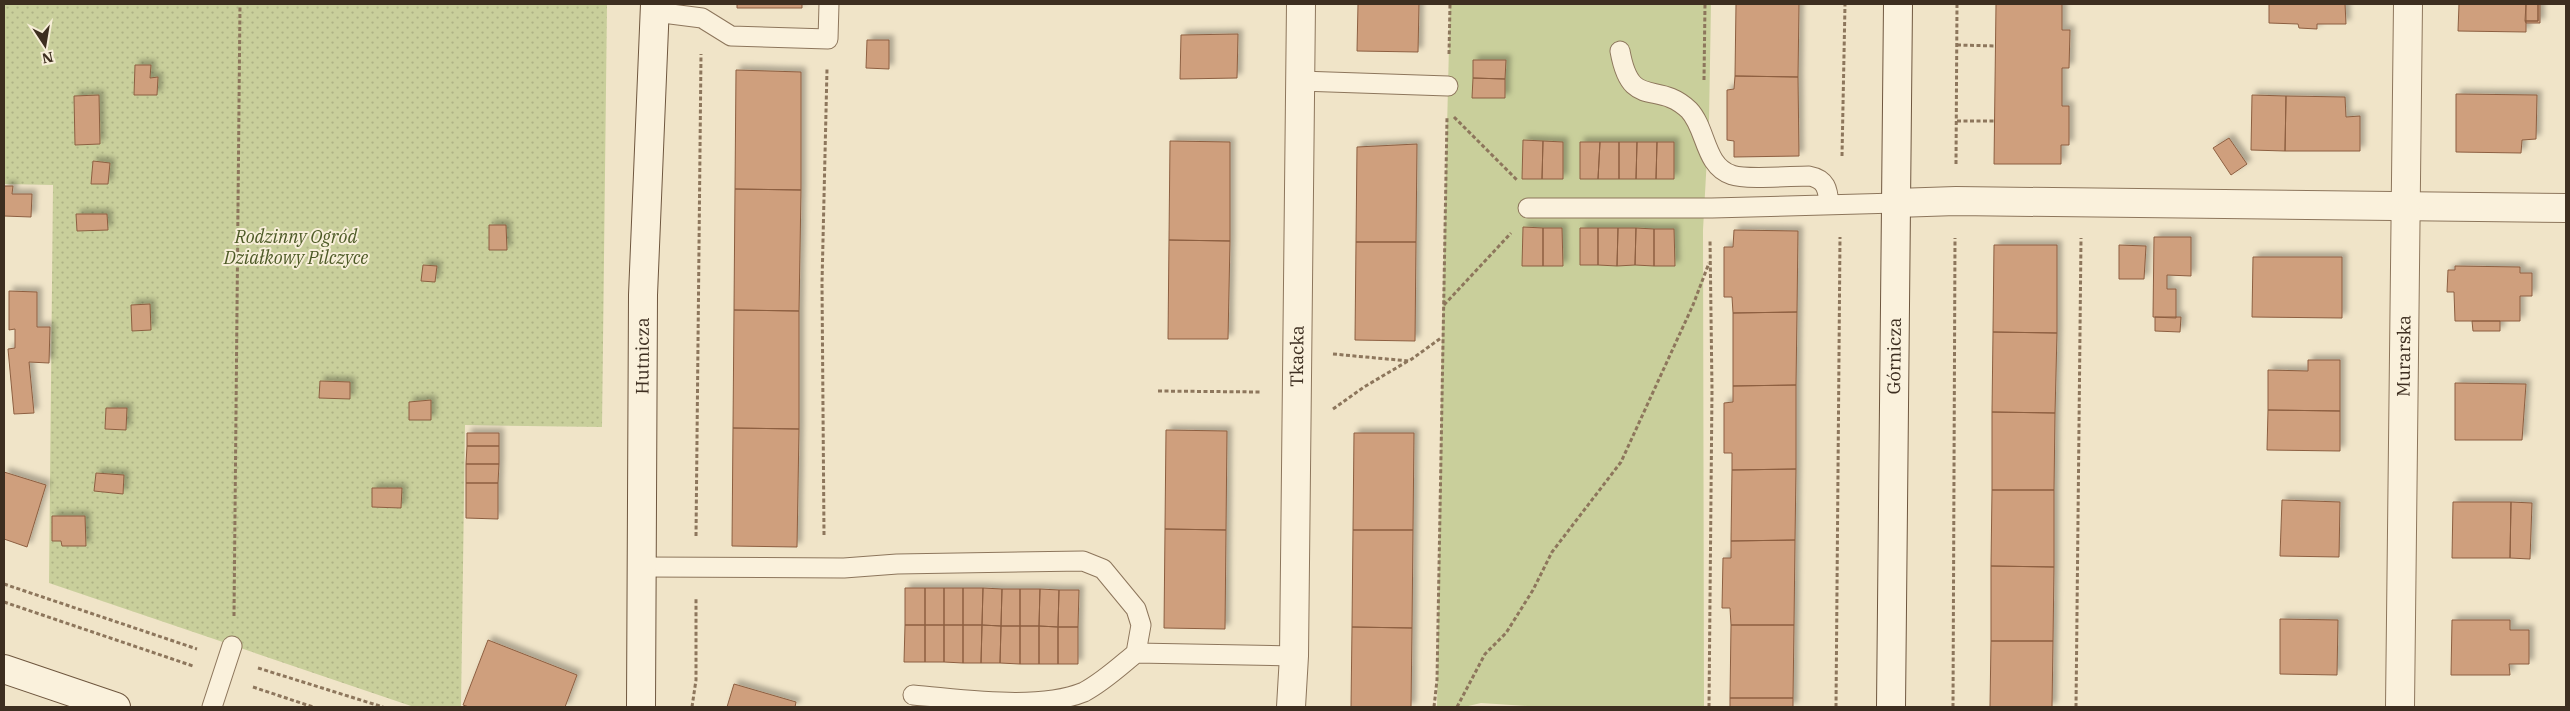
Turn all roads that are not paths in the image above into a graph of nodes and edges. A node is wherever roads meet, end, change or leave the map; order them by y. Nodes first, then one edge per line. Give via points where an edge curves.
1 (829, 4) edge
2 (1301, 4) edge
3 (1898, 4) edge
4 (2408, 4) edge
5 (655, 8) edge
6 (1620, 51) dead end
7 (1300, 81) junction
8 (1448, 86) road end
9 (1896, 203) junction
10 (1835, 205) junction
11 (2405, 206) junction
12 (1528, 208) road end
13 (2566, 208) edge
14 (642, 567) junction
15 (1136, 653) junction
16 (1294, 656) junction
17 (228, 660) road end
18 (4, 669) edge
19 (913, 695) dead end
20 (116, 707) edge
21 (212, 707) edge
22 (641, 707) edge
23 (1291, 707) edge
24 (1891, 707) edge
25 (2400, 707) edge

1 - 5 lane via 828,39 731,36 702,18
2 - 7 street, Tkacka
3 - 9 street, Górnicza
4 - 11 street, Murarska
5 - 14 street, Hutnicza via 643,295
6 - 10 lane via 1624,73 1632,85 1649,93 1675,98 1690,112 1710,156 1721,170 1733,176 1819,178 1828,188
7 - 8 lane
7 - 16 street, Tkacka
9 - 10 lane
9 - 11 street
9 - 24 street, Górnicza
10 - 12 lane
11 - 13 street
11 - 25 street, Murarska
14 - 15 lane via 844,568 1083,561 1103,569 1136,609 1142,625
14 - 22 street, Hutnicza
15 - 16 lane
15 - 19 lane via 1082,693 1049,703
16 - 23 street, Tkacka
17 - 21 lane
18 - 20 street

